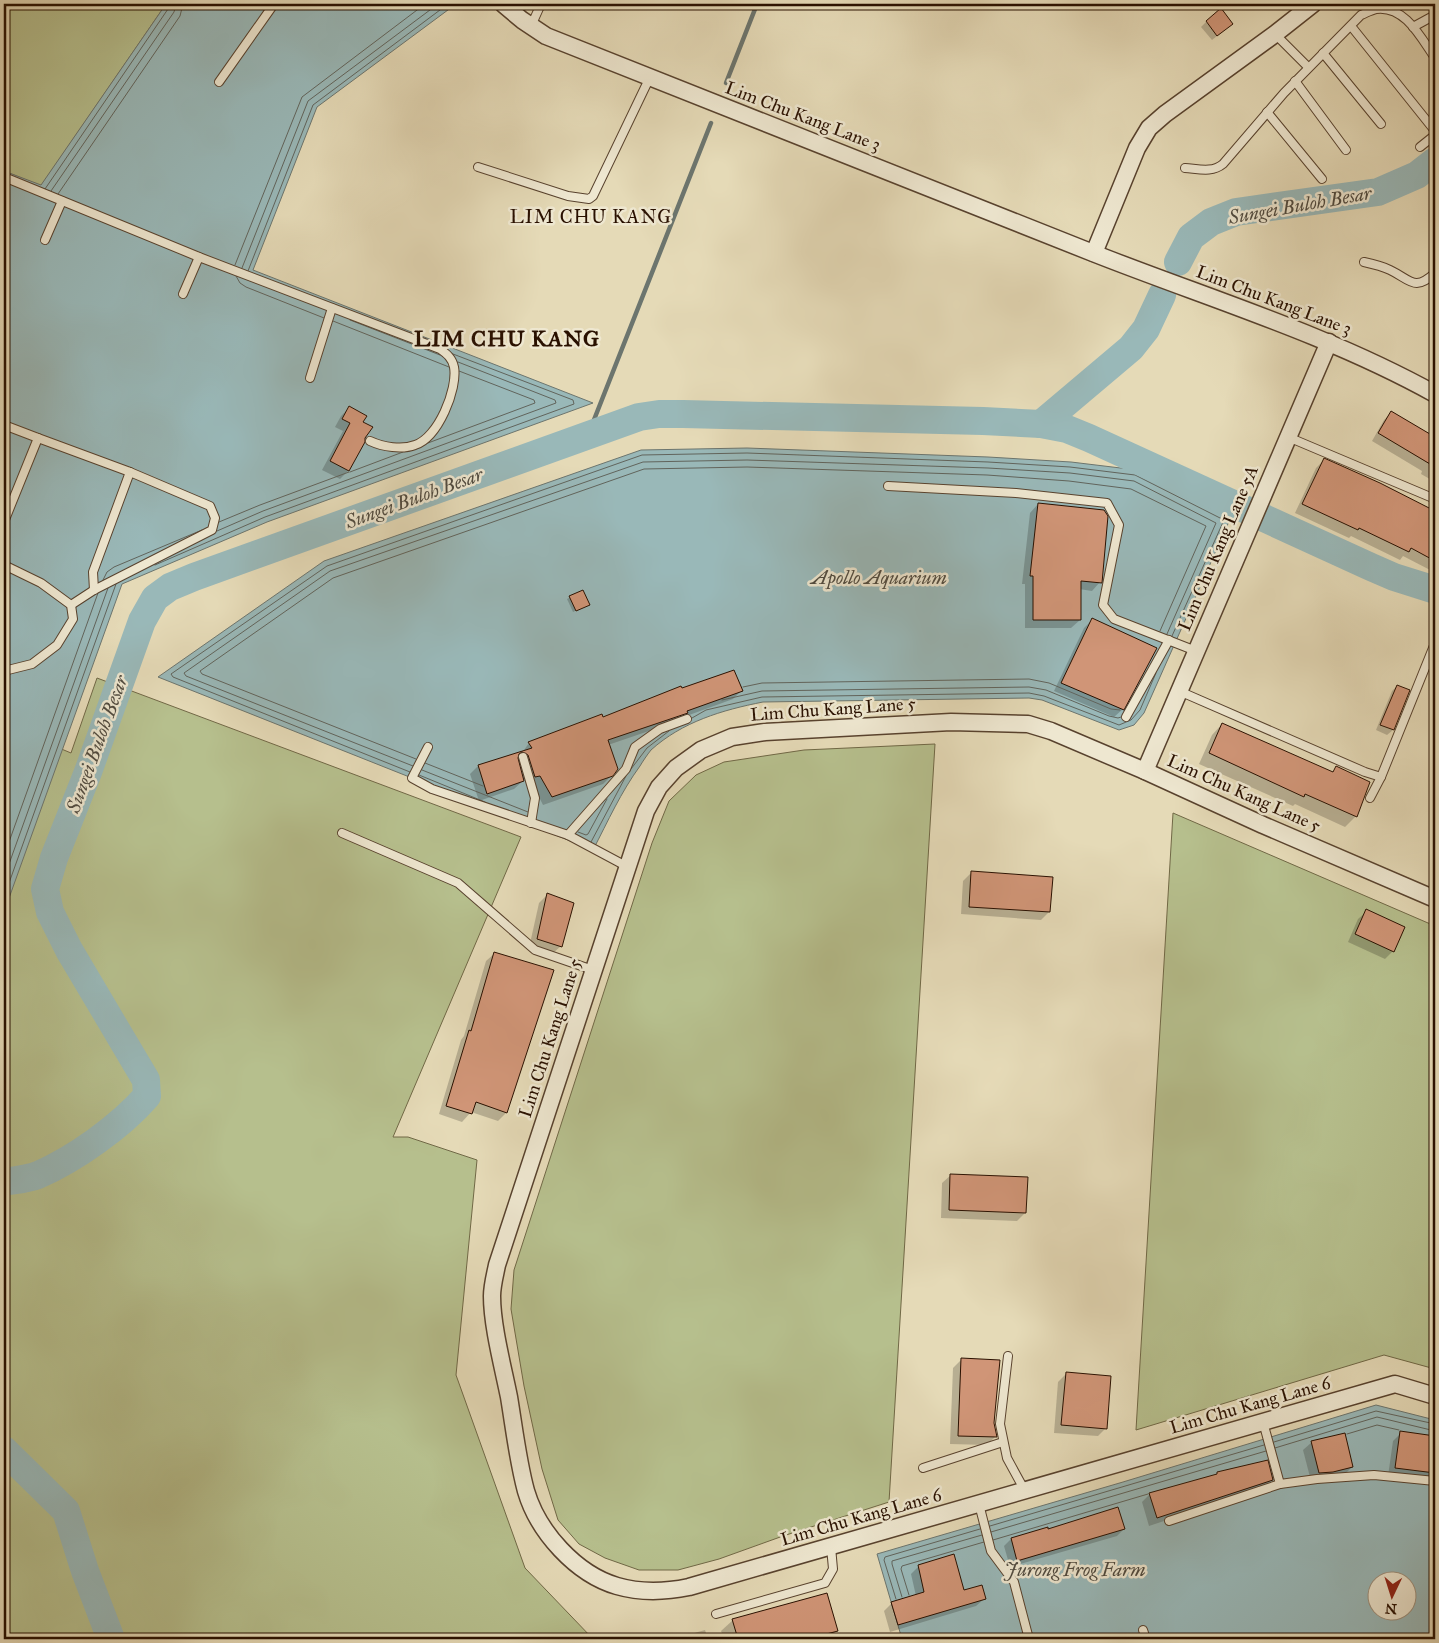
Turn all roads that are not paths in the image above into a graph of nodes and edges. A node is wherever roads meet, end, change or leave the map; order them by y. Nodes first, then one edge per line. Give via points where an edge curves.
1 (274, 4) edge
2 (503, 4) edge
3 (541, 4) edge
4 (1313, 4) edge
5 (1435, 14) edge
6 (531, 26) junction
7 (1351, 26) junction
8 (1413, 27) junction
9 (1275, 34) junction
10 (1322, 53) junction
11 (1435, 58) edge
12 (1308, 67) junction
13 (650, 77) junction
14 (1295, 81) junction
15 (219, 82) dead end
16 (1267, 112) junction
17 (1381, 124) dead end
18 (1435, 133) edge
19 (1420, 147) dead end
20 (1346, 150) dead end
21 (478, 167) dead end
22 (1185, 168) dead end
23 (4, 177) edge
24 (1322, 179) dead end
25 (62, 201) junction
26 (46, 240) dead end
27 (1094, 253) junction
28 (199, 257) junction
29 (1364, 262) dead end
30 (1435, 273) edge
31 (183, 294) dead end
32 (332, 308) junction
33 (1329, 342) junction
34 (310, 378) dead end
35 (1435, 394) edge
36 (4, 425) edge
37 (1288, 437) junction
38 (38, 438) junction
39 (370, 441) dead end
40 (130, 472) junction
41 (888, 486) dead end
42 (1435, 499) edge
43 (4, 522) edge
44 (4, 565) edge
45 (94, 590) junction
46 (71, 605) junction
47 (1169, 640) junction
48 (1435, 643) edge
49 (1196, 651) junction
50 (4, 672) edge
51 (1179, 691) junction
52 (1126, 718) dead end
53 (687, 719) dead end
54 (428, 747) dead end
55 (524, 757) dead end
56 (1145, 771) junction
57 (1381, 777) junction
58 (1370, 798) dead end
59 (531, 823) junction
60 (342, 834) dead end
61 (568, 835) junction
62 (626, 866) junction
63 (1435, 899) edge
64 (593, 970) junction
65 (492, 1295) joint
66 (1008, 1356) dead end
67 (1435, 1396) edge
68 (1263, 1422) junction
69 (1003, 1442) junction
70 (923, 1468) dead end
71 (1435, 1481) edge
72 (1280, 1484) junction
73 (1024, 1491) junction
74 (979, 1504) junction
75 (1169, 1522) dead end
76 (831, 1547) junction
77 (716, 1614) dead end
78 (1143, 1630) dead end
79 (1029, 1639) edge
80 (1146, 1639) edge

1 - 15 lane
2 - 6 street, Lim Chu Kang Lane 3
3 - 6 lane
4 - 9 street
5 - 8 lane
6 - 13 street, Lim Chu Kang Lane 3 via 546,36
7 - 8 lane via 1361,15 1375,9 1397,13
7 - 10 lane
7 - 18 lane
8 - 11 lane
9 - 12 lane
9 - 27 street via 1149,128 1136,148
10 - 12 lane
10 - 17 lane
12 - 14 lane
13 - 21 lane via 589,199 568,196
13 - 27 street, Lim Chu Kang Lane 3
14 - 16 lane
14 - 20 lane
16 - 22 lane via 1217,169
16 - 24 lane
18 - 19 lane
23 - 25 lane
25 - 26 lane
25 - 28 lane
27 - 33 street, Lim Chu Kang Lane 3
28 - 31 lane
28 - 32 lane
29 - 30 lane via 1385,268 1412,282 1420,283
32 - 34 lane
32 - 39 lane via 440,349 450,357 454,367 451,395 444,413 425,440 408,446 378,445
33 - 35 street, Lim Chu Kang Lane 3
33 - 37 street, Lim Chu Kang Lane 5A
36 - 38 lane
37 - 42 lane
37 - 49 street, Lim Chu Kang Lane 5A
38 - 40 lane
38 - 43 lane
40 - 45 lane via 94,572
40 - 45 lane via 210,506 216,518 212,530
41 - 47 lane via 1016,493 1107,503 1119,525 1103,605 1114,619
44 - 46 lane via 41,583
45 - 46 lane
46 - 50 lane via 73,620 57,645 32,664
47 - 49 lane
47 - 52 lane
48 - 57 lane
49 - 51 street, Lim Chu Kang Lane 5A
51 - 56 street, Lim Chu Kang Lane 5A
51 - 57 lane
53 - 61 lane via 660,729 635,746 626,769
54 - 59 lane via 412,778 432,789
55 - 59 lane via 534,798
56 - 62 street, Lim Chu Kang Lane 5 via 1028,724 951,722 765,732 732,737 700,750 676,768 660,787 646,811
56 - 63 street, Lim Chu Kang Lane 5
57 - 58 lane
59 - 61 lane
60 - 64 lane via 458,883 535,950
61 - 62 lane
62 - 64 street, Lim Chu Kang Lane 5
64 - 65 street, Lim Chu Kang Lane 5 via 497,1265
65 - 76 street, Lim Chu Kang Lane 6 via 526,1491 539,1521 571,1560 616,1586 667,1592
66 - 69 lane via 1000,1424
67 - 68 street, Lim Chu Kang Lane 6 via 1396,1384
68 - 72 lane
68 - 73 street, Lim Chu Kang Lane 6
69 - 70 lane
69 - 73 lane via 1007,1458
71 - 72 lane via 1374,1475
72 - 75 lane
73 - 74 street, Lim Chu Kang Lane 6
74 - 76 street, Lim Chu Kang Lane 6
74 - 79 lane via 992,1551 1014,1582
76 - 77 lane via 833,1569 825,1582
78 - 80 lane

